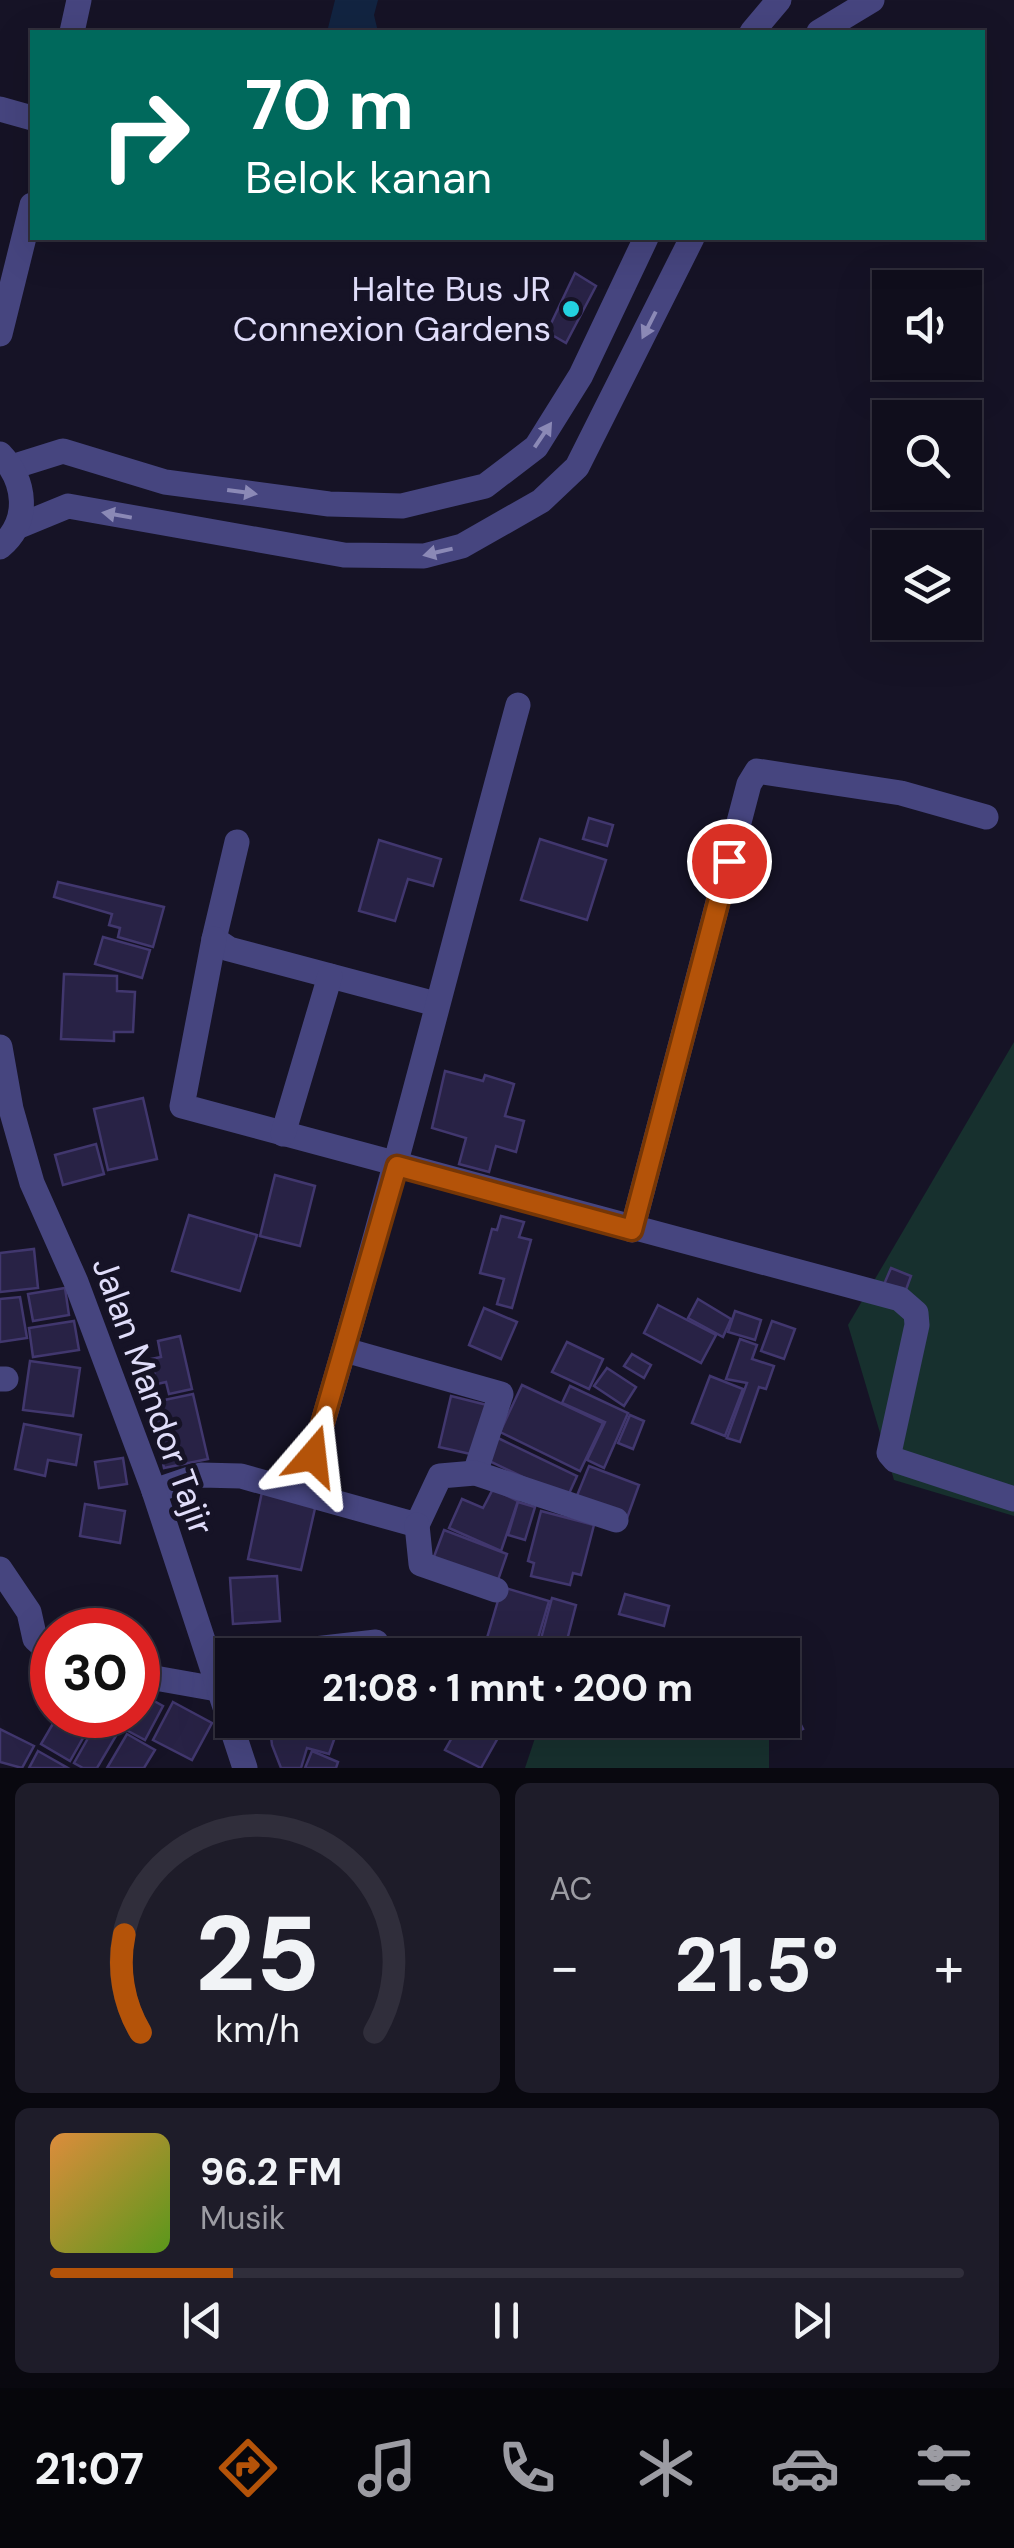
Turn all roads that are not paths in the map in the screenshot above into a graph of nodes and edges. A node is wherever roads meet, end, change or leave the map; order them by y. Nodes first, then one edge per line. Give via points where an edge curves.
1 (79, 0) edge
2 (779, 0) edge
3 (872, 0) edge
4 (72, 30) edge
5 (754, 30) edge
6 (822, 30) edge
7 (0, 109) edge
8 (30, 117) edge
9 (30, 212) edge
10 (645, 240) edge
11 (691, 240) edge
12 (0, 334) edge
13 (6, 460) edge
14 (17, 527) junction
15 (0, 547) edge
16 (518, 706) dead end
17 (986, 817) dead end
18 (237, 842) dead end
19 (214, 939) junction
20 (330, 976) junction
21 (436, 1004) junction
22 (0, 1047) edge
23 (283, 1134) junction
24 (397, 1166) junction
25 (632, 1230) junction
26 (345, 1350) junction
27 (475, 1474) junction
28 (154, 1491) junction
29 (302, 1492) junction
30 (1014, 1499) edge
31 (616, 1520) dead end
32 (417, 1525) junction
33 (0, 1569) edge
34 (496, 1590) dead end
35 (30, 1616) edge
36 (215, 1662) edge
37 (215, 1673) edge
38 (160, 1674) edge
39 (237, 1738) edge
40 (245, 1768) edge

1 - 4 street
2 - 5 street
3 - 6 street
7 - 8 street
9 - 12 street
13 -> 10 street via 63,451 165,482 329,504 402,506 485,486 536,448 581,375
11 -> 14 street via 576,468 541,501 462,546 424,556 344,555 68,506
13 - 14 street via 22,506
14 - 15 street
16 - 21 street
17 - 25 street via 901,794 757,772
18 - 19 street
19 - 20 street
19 - 23 street via 182,1106
20 - 21 street
20 - 23 street
21 - 24 street
22 - 28 street, Jalan Mandor Tajir via 32,1183
23 - 24 street
24 - 25 street
24 - 26 street
25 - 30 street via 910,1304 916,1325 889,1453
26 - 27 street via 501,1394
26 - 29 street
27 - 31 street
27 - 32 street via 440,1476
28 - 29 street via 200,1476 241,1476
28 - 36 street, Jalan Mandor Tajir
29 - 32 street
32 - 34 street via 421,1564
33 - 35 street
37 - 38 street
39 - 40 street, Jalan Mandor Tajir

